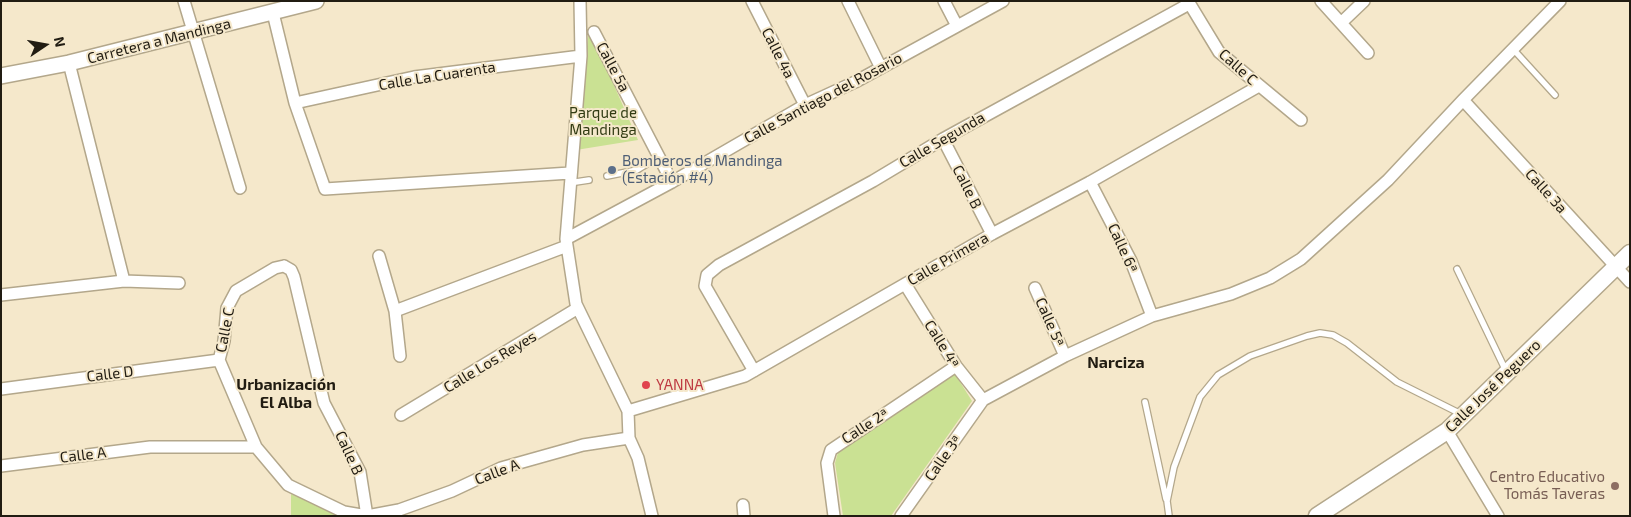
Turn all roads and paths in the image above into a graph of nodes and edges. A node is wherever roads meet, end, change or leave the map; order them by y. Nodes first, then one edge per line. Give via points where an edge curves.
1 (184, 1) edge
2 (316, 1) edge
3 (580, 1) edge
4 (752, 1) edge
5 (848, 1) edge
6 (944, 1) edge
7 (1003, 1) edge
8 (1321, 1) edge
9 (1364, 1) edge
10 (1560, 1) edge
11 (1188, 2) edge
12 (273, 13) junction
13 (1342, 22) junction
14 (957, 26) junction
15 (594, 32) dead end
16 (193, 33) junction
17 (1513, 49) junction
18 (1368, 52) dead end
19 (581, 56) junction
20 (69, 63) junction
21 (881, 68) junction
22 (1, 76) edge
23 (1259, 86) junction
24 (1555, 95) dead end
25 (1463, 100) junction
26 (295, 103) junction
27 (805, 105) junction
28 (1301, 120) dead end
29 (942, 139) junction
30 (660, 156) junction
31 (606, 176) dead end
32 (570, 178) junction
33 (589, 180) dead end
34 (672, 182) junction
35 (1090, 182) junction
36 (240, 188) dead end
37 (992, 234) junction
38 (566, 243) junction
39 (1630, 253) edge
40 (379, 256) dead end
41 (284, 266) joint
42 (1616, 267) junction
43 (1457, 269) dead end
44 (124, 282) junction
45 (1630, 282) edge
46 (179, 283) dead end
47 (905, 284) junction
48 (1035, 288) dead end
49 (1, 295) edge
50 (578, 308) junction
51 (395, 311) junction
52 (1152, 316) junction
53 (400, 356) dead end
54 (1065, 356) junction
55 (219, 360) junction
56 (956, 366) junction
57 (754, 371) junction
58 (1507, 373) junction
59 (1, 389) edge
60 (983, 400) junction
61 (1145, 402) dead end
62 (628, 411) junction
63 (401, 415) dead end
64 (1464, 415) junction
65 (1447, 432) junction
66 (629, 438) junction
67 (256, 448) junction
68 (1, 466) edge
69 (1167, 501) junction
70 (367, 516) edge
71 (652, 516) edge
72 (834, 516) edge
73 (901, 516) edge
74 (1169, 516) edge
75 (1317, 516) edge
76 (1498, 516) edge

1 - 16 street
2 - 12 street, Carretera a Mandinga
3 - 19 street
4 - 27 street, Calle 4a
5 - 21 street
6 - 14 street
7 - 14 street, Calle Santiago del Rosario
8 - 13 street
9 - 13 street
10 - 17 street
11 - 23 street, Calle C via 1219,52
11 - 29 street, Calle Segunda
12 - 16 street, Carretera a Mandinga
12 - 26 street
13 - 18 street
14 - 21 street, Calle Santiago del Rosario
15 - 30 street, Calle 5a
16 - 20 street, Carretera a Mandinga
16 - 36 street
17 - 24 lane
17 - 25 street
19 - 26 street, Calle La Cuarenta via 414,77
19 - 32 street
20 - 22 street, Carretera a Mandinga
20 - 44 street
21 - 27 street, Calle Santiago del Rosario
23 - 28 street, Calle C
23 - 35 street, Calle Primera
25 - 42 street, Calle 3a
25 - 52 street via 1388,180 1301,259 1270,278 1231,294
26 - 32 street via 325,189
27 - 34 street, Calle Santiago del Rosario
29 - 37 street, Calle B
29 - 57 street, Calle Segunda via 707,275 705,286
30 - 31 lane via 637,170
30 - 34 street, Calle 5a
32 - 33 lane
32 - 38 street
34 - 38 street, Calle Santiago del Rosario
35 - 37 street, Calle Primera
35 - 52 street, Calle 6ª via 1131,261
37 - 47 street, Calle Primera
38 - 50 street
38 - 51 street, Calle Santiago del Rosario
39 - 42 main road, Calle José Peguero
40 - 51 street
41 - 55 street, Calle C via 236,291 227,308
41 - 70 street, Calle B via 294,277 324,403 360,472
42 - 45 street, Calle 3a
42 - 58 main road, Calle José Peguero
43 - 58 lane
44 - 46 street
44 - 49 street
47 - 56 street, Calle 4ª
47 - 57 street, Calle Primera
48 - 54 street, Calle 5ª
50 - 62 street
50 - 63 street, Calle Los Reyes
51 - 53 street
52 - 54 street
54 - 60 street
55 - 59 street, Calle D
55 - 67 street, Calle C
56 - 60 street, Calle 4ª
56 - 72 street, Calle 2ª via 831,450 827,463
57 - 62 street, Calle Primera via 735,380
58 - 64 main road, Calle José Peguero
60 - 73 street, Calle 3ª
61 - 69 lane
62 - 66 street
64 - 65 main road, Calle José Peguero
64 - 69 lane via 1397,382 1333,335 1306,336 1250,356 1218,375 1200,397 1174,467
65 - 75 main road, Calle José Peguero
65 - 76 street
66 - 70 street, Calle A via 583,445 501,468 408,507
66 - 71 street via 638,458
67 - 68 street, Calle A via 150,447
67 - 70 street via 288,485 344,512
69 - 74 lane

